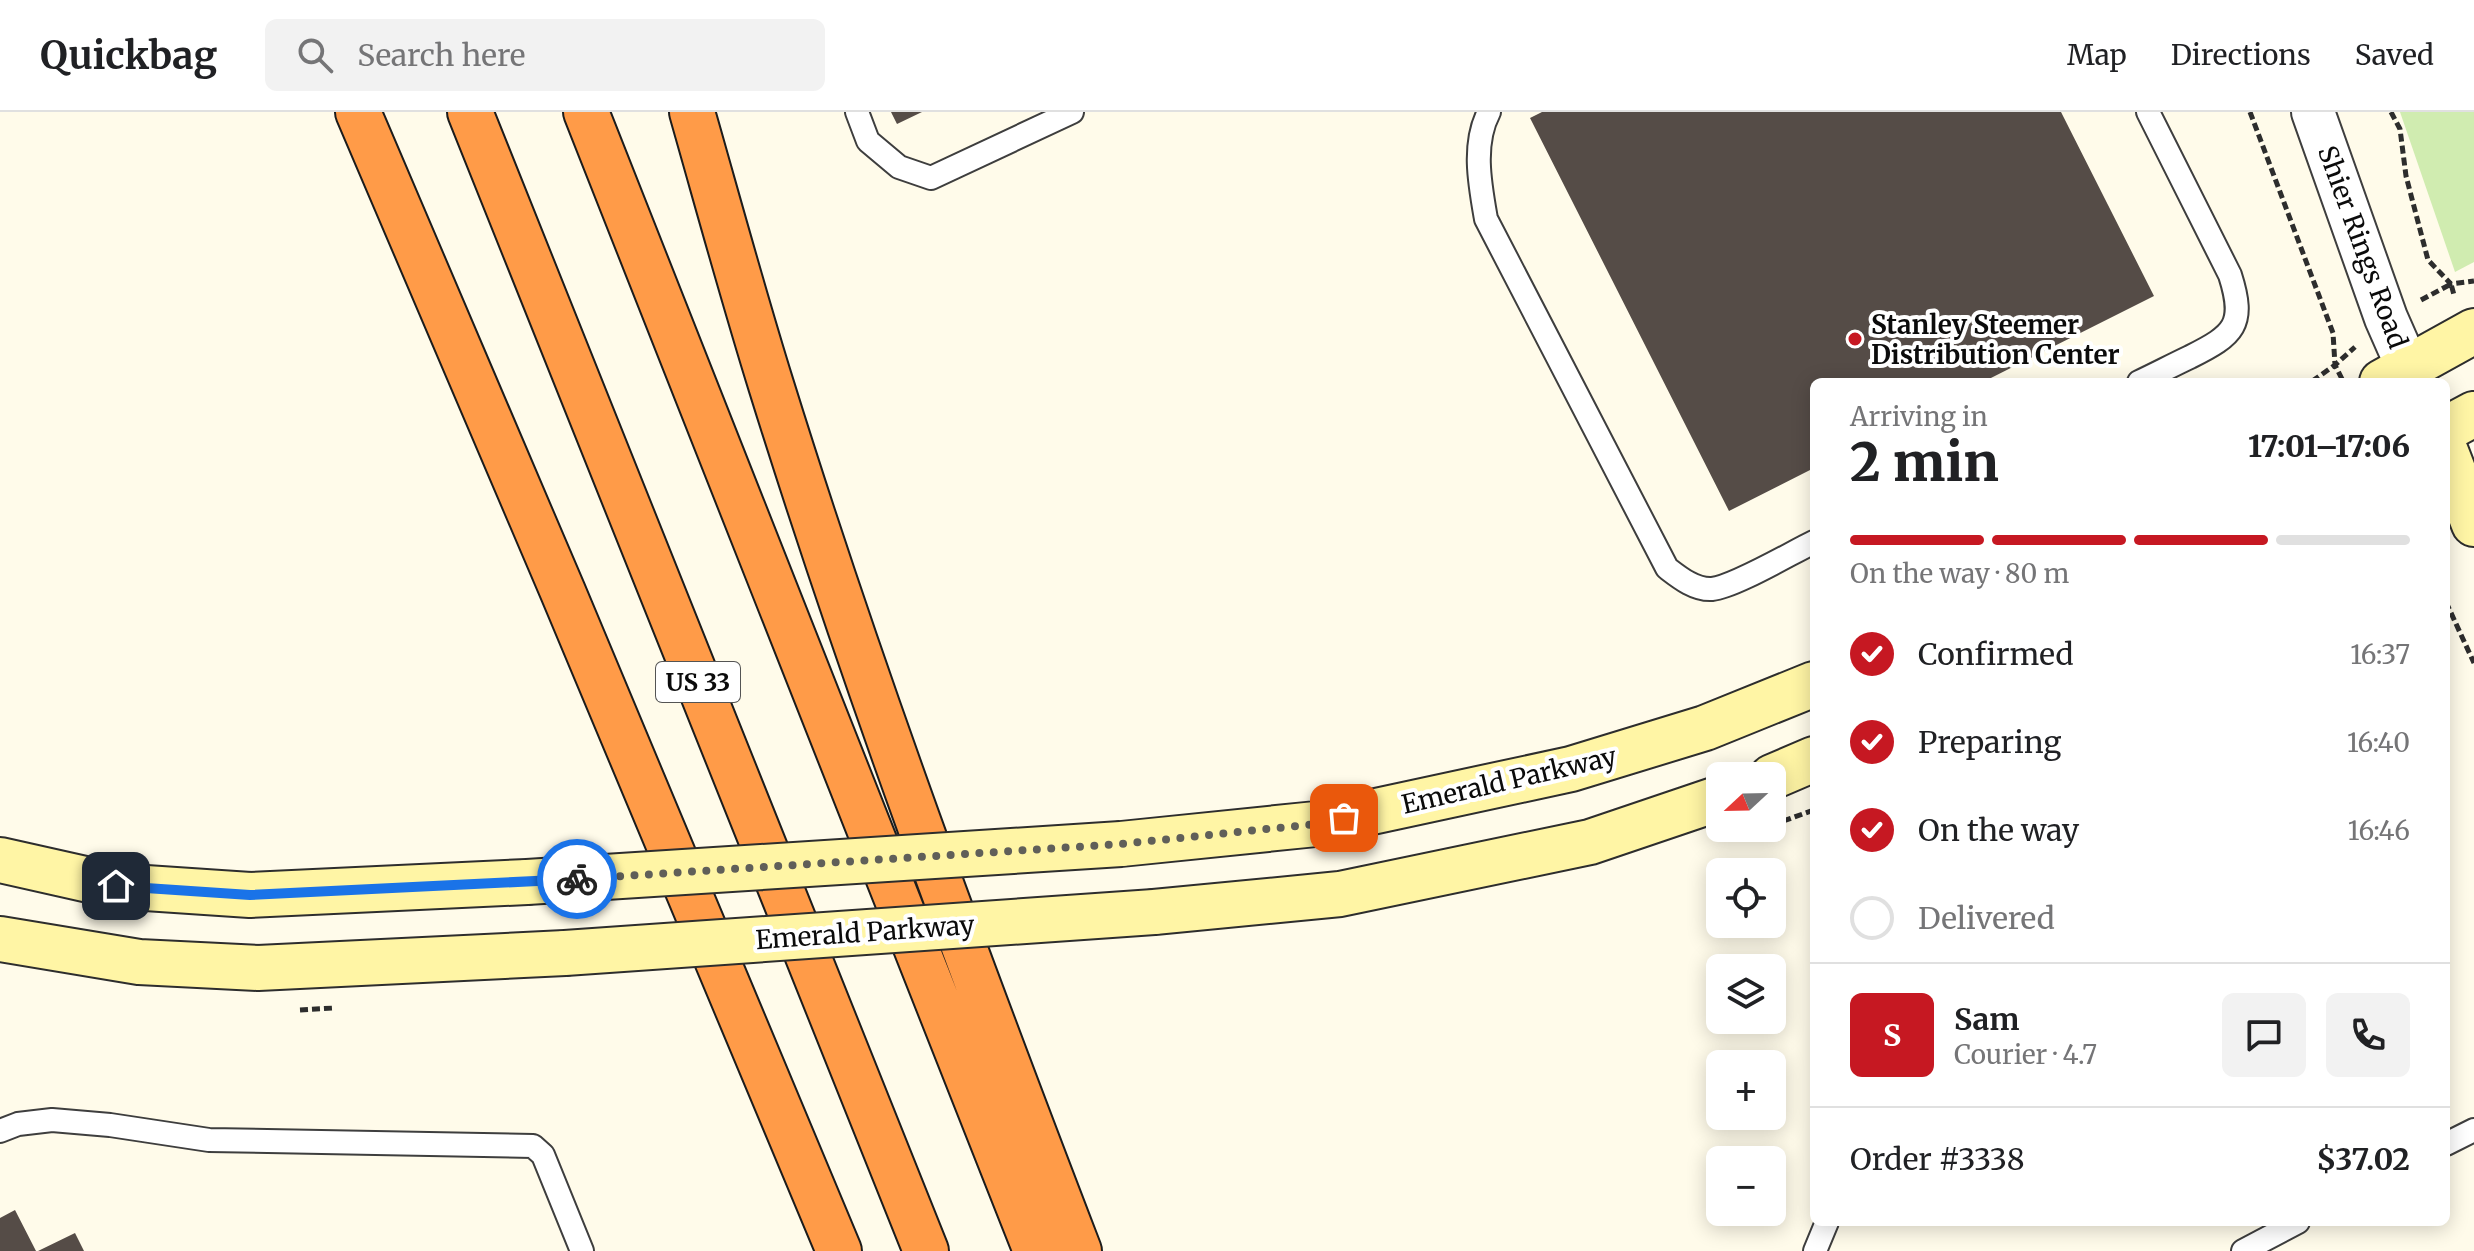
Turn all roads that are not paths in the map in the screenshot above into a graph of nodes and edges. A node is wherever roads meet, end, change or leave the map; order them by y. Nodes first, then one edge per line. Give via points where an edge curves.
1 (358, 112) edge
2 (470, 112) edge
3 (586, 112) edge
4 (692, 112) edge
5 (857, 112) edge
6 (1072, 112) edge
7 (1489, 112) edge
8 (2148, 112) edge
9 (2313, 112) edge
10 (2474, 331) edge
11 (2401, 377) edge
12 (2147, 378) edge
13 (2474, 414) edge
14 (2450, 427) edge
15 (2450, 462) edge
16 (2474, 524) edge
17 (1810, 544) edge
18 (1810, 686) edge
19 (1810, 761) edge
20 (1786, 771) edge
21 (1706, 803) edge
22 (0, 860) edge
23 (0, 939) edge
24 (2474, 1130) edge
25 (0, 1131) edge
26 (2450, 1142) edge
27 (1825, 1226) edge
28 (2290, 1226) edge
29 (582, 1251) edge
30 (839, 1251) edge
31 (926, 1251) edge
32 (1036, 1251) edge
33 (1079, 1251) edge
34 (1815, 1251) edge
35 (2243, 1251) edge

1 - 30 highway
2 - 31 highway, US 33
3 - 32 highway
4 - 33 highway via 771,385 837,586 944,893
5 - 6 lane via 868,141 899,167 931,178
7 - 17 lane via 1481,127 1478,179 1486,219 1667,568 1688,584 1711,589
8 - 12 lane via 2237,298 2234,325 2222,341
9 - 11 street, Shier Rings Road via 2386,318
10 - 11 main road
13 - 14 main road
15 - 16 main road
18 - 22 main road, Emerald Parkway, bridge via 1705,728 1571,769 1316,824 1121,844 250,895 116,886
19 - 20 main road
21 - 23 main road, Emerald Parkway, bridge via 1590,842 1340,894 1154,912 565,953 258,968 139,962
24 - 26 lane
25 - 29 lane via 52,1120 209,1140 533,1146 543,1155
27 - 34 lane
28 - 35 lane

